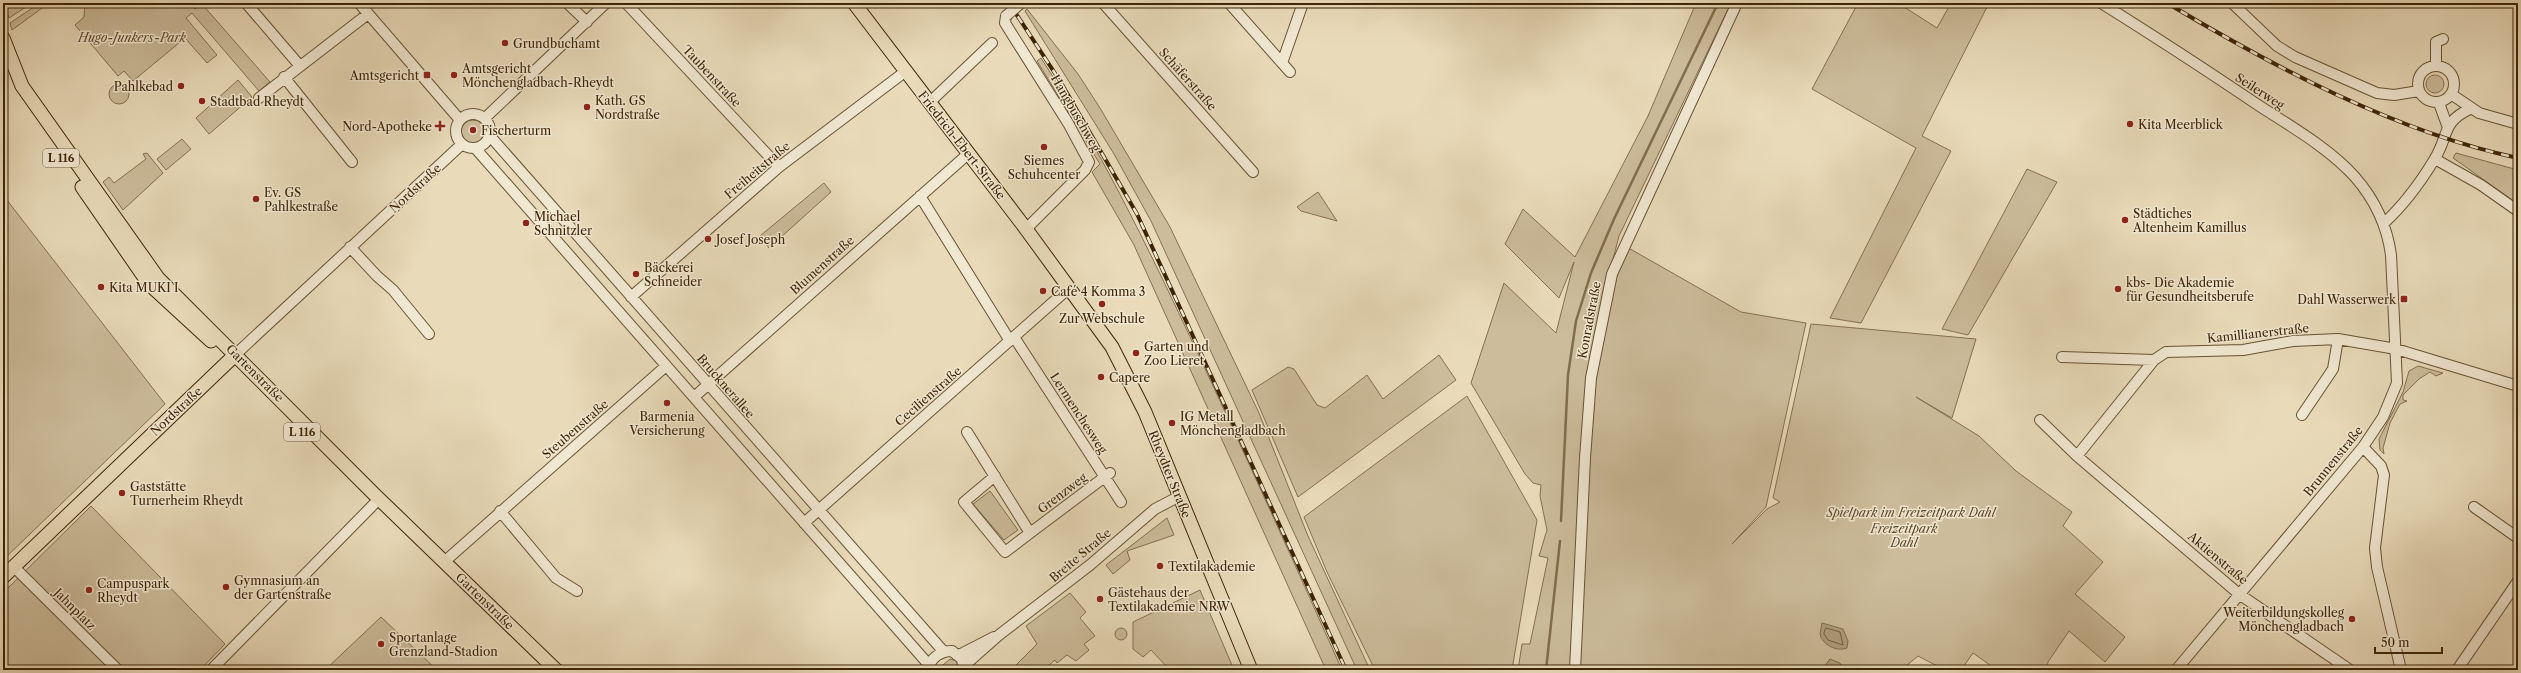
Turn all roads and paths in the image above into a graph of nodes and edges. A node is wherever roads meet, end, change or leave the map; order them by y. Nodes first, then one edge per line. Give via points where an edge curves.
1 (246, 3) edge
2 (359, 3) edge
3 (566, 3) edge
4 (606, 3) edge
5 (626, 3) edge
6 (854, 3) edge
7 (1021, 3) edge
8 (1103, 3) edge
9 (1228, 3) edge
10 (1302, 3) edge
11 (1737, 3) edge
12 (2101, 3) edge
13 (2232, 3) edge
14 (368, 14) junction
15 (587, 22) junction
16 (3, 38) edge
17 (2443, 39) dead end
18 (992, 43) dead end
19 (3, 62) edge
20 (1282, 63) junction
21 (300, 66) junction
22 (2436, 66) junction
23 (906, 71) junction
24 (1290, 72) dead end
25 (284, 77) junction
26 (2419, 91) junction
27 (2451, 94) junction
28 (259, 98) dead end
29 (929, 103) junction
30 (2439, 103) junction
31 (2470, 108) junction
32 (485, 118) junction
33 (460, 120) junction
34 (2518, 124) edge
35 (2448, 125) junction
36 (490, 136) junction
37 (461, 144) junction
38 (476, 149) junction
39 (968, 154) junction
40 (2435, 159) junction
41 (352, 162) dead end
42 (779, 167) junction
43 (1252, 172) dead end
44 (920, 196) junction
45 (2518, 211) edge
46 (2384, 223) junction
47 (1026, 229) junction
48 (350, 247) junction
49 (1069, 288) junction
50 (631, 297) junction
51 (429, 334) dead end
52 (1012, 339) junction
53 (2338, 339) junction
54 (2396, 349) junction
55 (233, 357) junction
56 (2062, 357) dead end
57 (2154, 360) junction
58 (666, 366) junction
59 (708, 384) junction
60 (2518, 386) edge
61 (694, 397) junction
62 (2302, 415) dead end
63 (2040, 420) dead end
64 (967, 432) dead end
65 (2363, 447) junction
66 (2077, 456) junction
67 (1107, 475) junction
68 (995, 476) junction
69 (1178, 496) junction
70 (1120, 502) dead end
71 (374, 504) junction
72 (2474, 507) dead end
73 (818, 510) junction
74 (500, 512) junction
75 (804, 523) junction
76 (1030, 533) junction
77 (2518, 538) edge
78 (444, 562) junction
79 (14, 567) junction
80 (3, 577) edge
81 (2518, 582) edge
82 (577, 591) dead end
83 (2239, 594) junction
84 (999, 635) junction
85 (944, 652) junction
86 (959, 655) junction
87 (964, 667) edge
88 (929, 668) edge
89 (118, 670) edge
90 (211, 670) edge
91 (544, 670) edge
92 (556, 670) edge
93 (1251, 670) edge
94 (1575, 670) edge
95 (2176, 670) edge
96 (2350, 670) edge
97 (2401, 670) edge
98 (2457, 670) edge

1 - 21 street
2 - 14 street
3 - 15 street
4 - 15 street
5 - 42 street, Taubenstraße
6 - 23 main road, Friedrich-Ebert-Straße
7 - 47 street, Hangbuschweg, bridge via 1006,16 1006,23 1089,158 1089,165 1085,170
8 - 43 street, Schäferstraße
9 - 20 street
10 - 20 street
11 - 94 street, Konradstraße via 1612,274 1591,378
12 - 46 street, Seilerweg via 2281,120 2337,160 2366,190
13 - 26 street via 2277,46 2295,57 2377,93 2394,95
14 - 21 street
14 - 33 street
15 - 32 street
16 - 55 main road, Gartenstraße / L 116 via 22,86 158,278
17 - 22 street via 2436,42
18 - 29 street
19 - 55 main road, Gartenstraße / L 116 via 17,93 149,284
20 - 24 street
21 - 25 street
22 - 26 street via 2425,70 2419,77
22 - 27 street via 2442,67 2452,76 2454,86
23 - 29 main road, Friedrich-Ebert-Straße
23 - 42 street, Freiheitstraße
25 - 28 street
25 - 41 street
26 - 30 street via 2429,101
27 - 30 street
27 - 31 street
29 - 39 main road, Friedrich-Ebert-Straße
30 - 35 street
31 - 34 street via 2479,114
31 - 35 street via 2460,113
32 - 33 street via 470,114
32 - 36 street via 490,127
33 - 37 street via 456,135
35 - 40 street
36 - 38 street via 486,144
36 - 50 street, Brucknerallee
37 - 38 street
37 - 48 street, Nordstraße
38 - 58 street
39 - 44 street, Blumenstraße
39 - 47 main road, Friedrich-Ebert-Straße
40 - 45 street via 2481,185
40 - 46 street via 2413,192
42 - 50 street, Freiheitstraße
44 - 52 street, Lermenchesweg
44 - 59 street, Blumenstraße
46 - 54 street, Brunnenstraße via 2390,255
47 - 49 main road, Friedrich-Ebert-Straße
48 - 51 street via 393,290
48 - 55 street, Nordstraße
49 - 52 street, Cecilienstraße
49 - 69 main road, Rheydter Straße via 1112,347 1126,372 1145,412
50 - 59 street, Brucknerallee
52 - 67 street, Lermenchesweg
52 - 73 street, Cecilienstraße
53 - 54 street, Kamillianerstraße
53 - 57 street, Kamillianerstraße via 2293,341 2243,350 2166,352
53 - 62 street via 2333,369
54 - 60 street, Kamillianerstraße
54 - 65 street, Brunnenstraße via 2397,384 2383,416
55 - 71 main road, Gartenstraße / L 116
55 - 78 main road, Gartenstraße / L 116
55 - 79 main road, Nordstraße
56 - 57 street, Kamillianerstraße
57 - 66 street
58 - 61 street
58 - 74 street, Steubenstraße
59 - 61 street, Blumenstraße
59 - 73 street, Brucknerallee
61 - 75 street
63 - 66 street, Aktienstraße
64 - 68 street
65 - 83 street, Brunnenstraße
65 - 97 street via 2382,466 2384,475 2375,548 2377,567
66 - 83 street, Aktienstraße
67 - 70 street, Lermenchesweg
67 - 76 street, Grenzweg
68 - 76 street
68 - 76 street, Grenzweg via 964,502 1005,552
69 - 84 street, Breite Straße via 1155,509 1090,565
69 - 93 main road, Rheydter Straße
71 - 90 street
71 - 91 main road, Gartenstraße / L 116
72 - 77 street
73 - 75 street, Cecilienstraße
73 - 85 street, Brucknerallee
74 - 78 street, Steubenstraße
74 - 82 street via 556,578
75 - 88 street
78 - 92 main road, Gartenstraße / L 116
79 - 80 main road, Nordstraße
79 - 89 street, Jahnplatz
81 - 98 street
83 - 95 street, Brunnenstraße
83 - 96 street, Aktienstraße
84 - 86 street, Breite Straße via 982,641
84 - 87 street, Breite Straße
85 - 86 street via 952,651
85 - 88 street via 934,658
86 - 87 street

